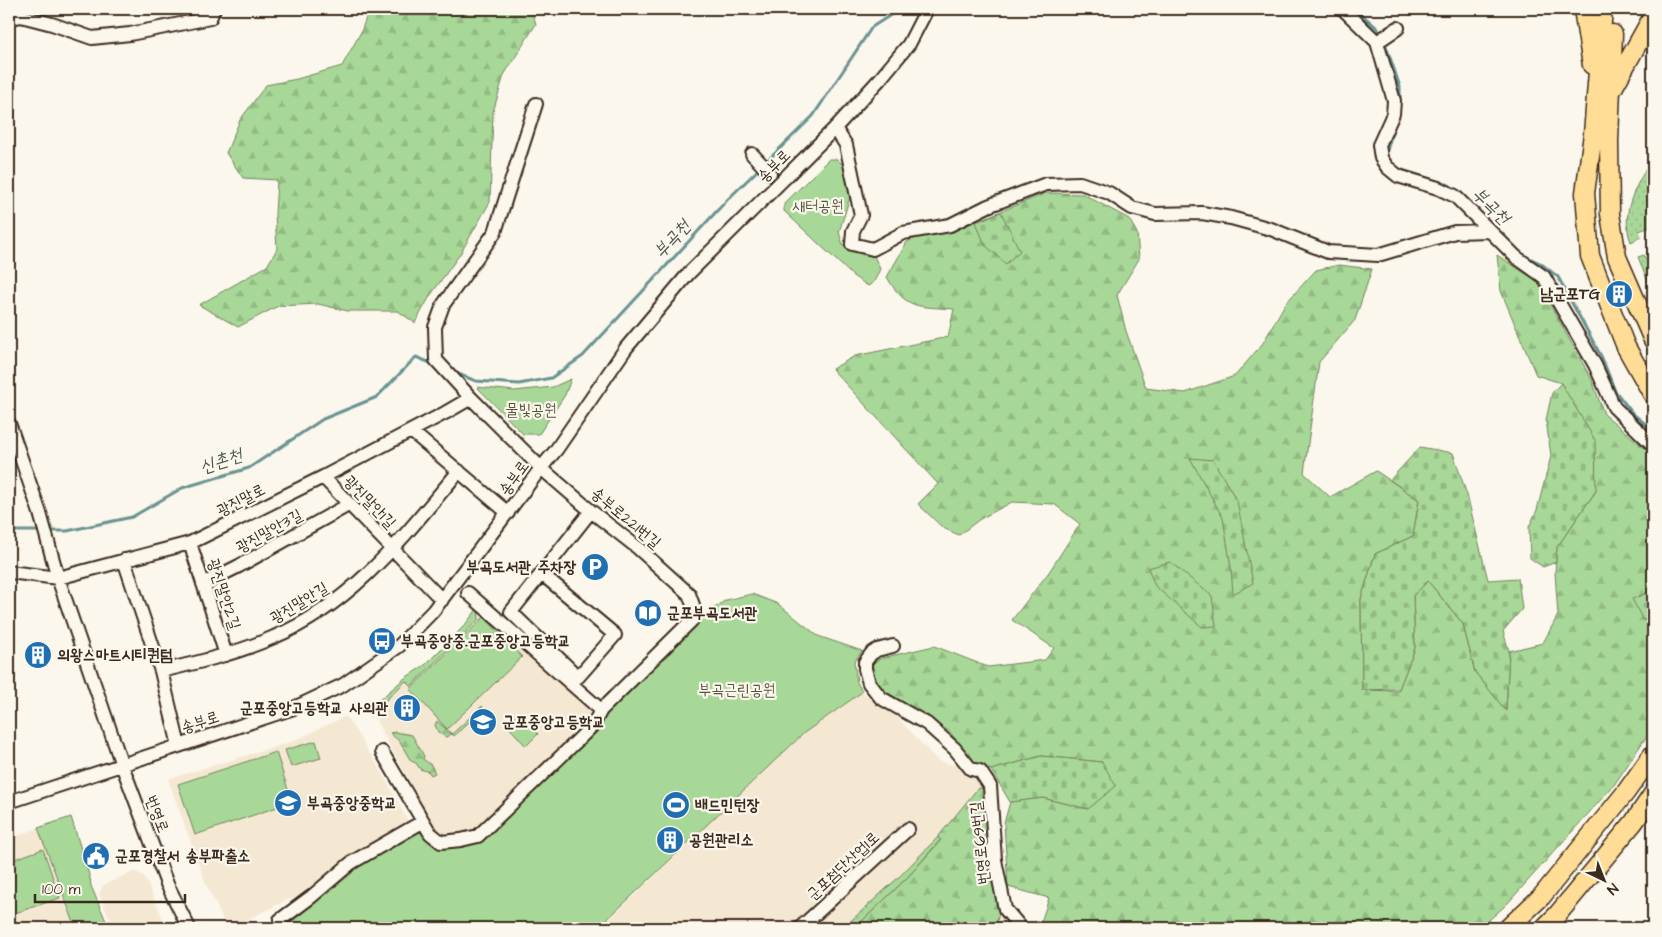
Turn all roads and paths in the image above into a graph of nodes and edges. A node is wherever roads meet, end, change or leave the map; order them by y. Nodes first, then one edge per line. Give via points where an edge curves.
1 (214, 9) edge
2 (927, 9) edge
3 (1343, 9) edge
4 (1583, 9) edge
5 (1603, 9) edge
6 (1615, 9) edge
7 (1653, 16) edge
8 (9, 18) edge
9 (1398, 28) dead end
10 (1377, 42) junction
11 (1603, 92) junction
12 (536, 104) dead end
13 (834, 128) junction
14 (752, 154) dead end
15 (770, 173) dead end
16 (1489, 232) junction
17 (1653, 340) edge
18 (466, 393) junction
19 (1653, 395) edge
20 (9, 423) edge
21 (411, 431) junction
22 (1653, 445) edge
23 (541, 468) junction
24 (459, 472) junction
25 (323, 477) junction
26 (350, 504) junction
27 (591, 511) junction
28 (508, 513) junction
29 (190, 543) junction
30 (393, 549) junction
31 (124, 560) junction
32 (9, 572) edge
33 (542, 574) junction
34 (58, 578) junction
35 (203, 584) junction
36 (468, 593) dead end
37 (442, 600) junction
38 (893, 646) dead end
39 (226, 655) junction
40 (162, 671) junction
41 (601, 710) junction
42 (180, 746) junction
43 (382, 752) dead end
44 (1653, 754) edge
45 (122, 765) junction
46 (1653, 794) edge
47 (9, 802) edge
48 (422, 822) junction
49 (908, 828) dead end
50 (280, 920) dead end
51 (189, 928) edge
52 (800, 928) edge
53 (1021, 928) edge
54 (1508, 928) edge
55 (1544, 928) edge

1 - 8 street via 210,18 198,22 92,38 21,16
2 - 13 street, 송부로 via 908,44
3 - 10 street
4 - 11 highway
5 - 11 highway
6 - 11 highway
7 - 11 highway
9 - 10 street
10 - 16 street via 1394,101 1393,114 1379,145 1381,158 1398,176 1455,196
11 - 17 highway via 1610,214 1617,257
11 - 19 highway via 1585,193 1590,256 1626,347
12 - 18 street, 송부로221번길 via 495,232 443,305 435,327 436,360
13 - 16 street via 846,145 861,215 853,231 852,244 873,249 903,233 950,225 988,206 1046,184 1080,183 1109,193 1132,208 1155,214 1202,213 1231,218 1272,229 1328,252 1378,255 1455,232
13 - 23 street, 송부로 via 689,273 626,348
14 - 15 street
16 - 22 street via 1544,277 1595,365 1614,407
18 - 21 street, 광진말로
18 - 23 street, 송부로221번길
20 - 34 street, 번영로
21 - 24 street
21 - 25 street, 광진말로
23 - 27 street, 송부로221번길
23 - 28 street, 송부로
24 - 28 street
24 - 30 street, 광진말안길
25 - 26 street, 광진말안1길
25 - 29 street, 광진말로
26 - 30 street, 광진말안1길
26 - 35 street, 광진말안3길
27 - 33 street
27 - 41 street, 송부로221번길 via 689,594 693,605 692,620
28 - 37 street, 송부로
29 - 31 street, 광진말로
29 - 35 street, 광진말안2길
30 - 37 street, 광진말안1길
30 - 39 street, 광진말안길 via 358,584 323,611 275,637
31 - 34 street, 광진말로
31 - 40 street
32 - 34 street, 광진말로
33 - 33 street via 511,612 578,677 615,635
34 - 45 street, 번영로
35 - 39 street, 광진말안2길
36 - 41 street
37 - 42 street, 송부로 via 399,646 344,686 294,708
38 - 53 street, 번영로69번길 via 871,654 865,669 869,683 881,698 927,724 955,749 971,769 980,771 990,786 995,860 1005,909
39 - 40 street, 광진말안길
40 - 42 street
41 - 48 street via 593,725 478,836 441,842
42 - 45 street, 송부로
43 - 48 street
44 - 54 highway via 1542,896
45 - 47 street, 송부로
45 - 51 street, 번영로 via 167,884
46 - 55 highway via 1634,822
48 - 50 street via 351,863
49 - 52 street, 군포첨단산업1로

